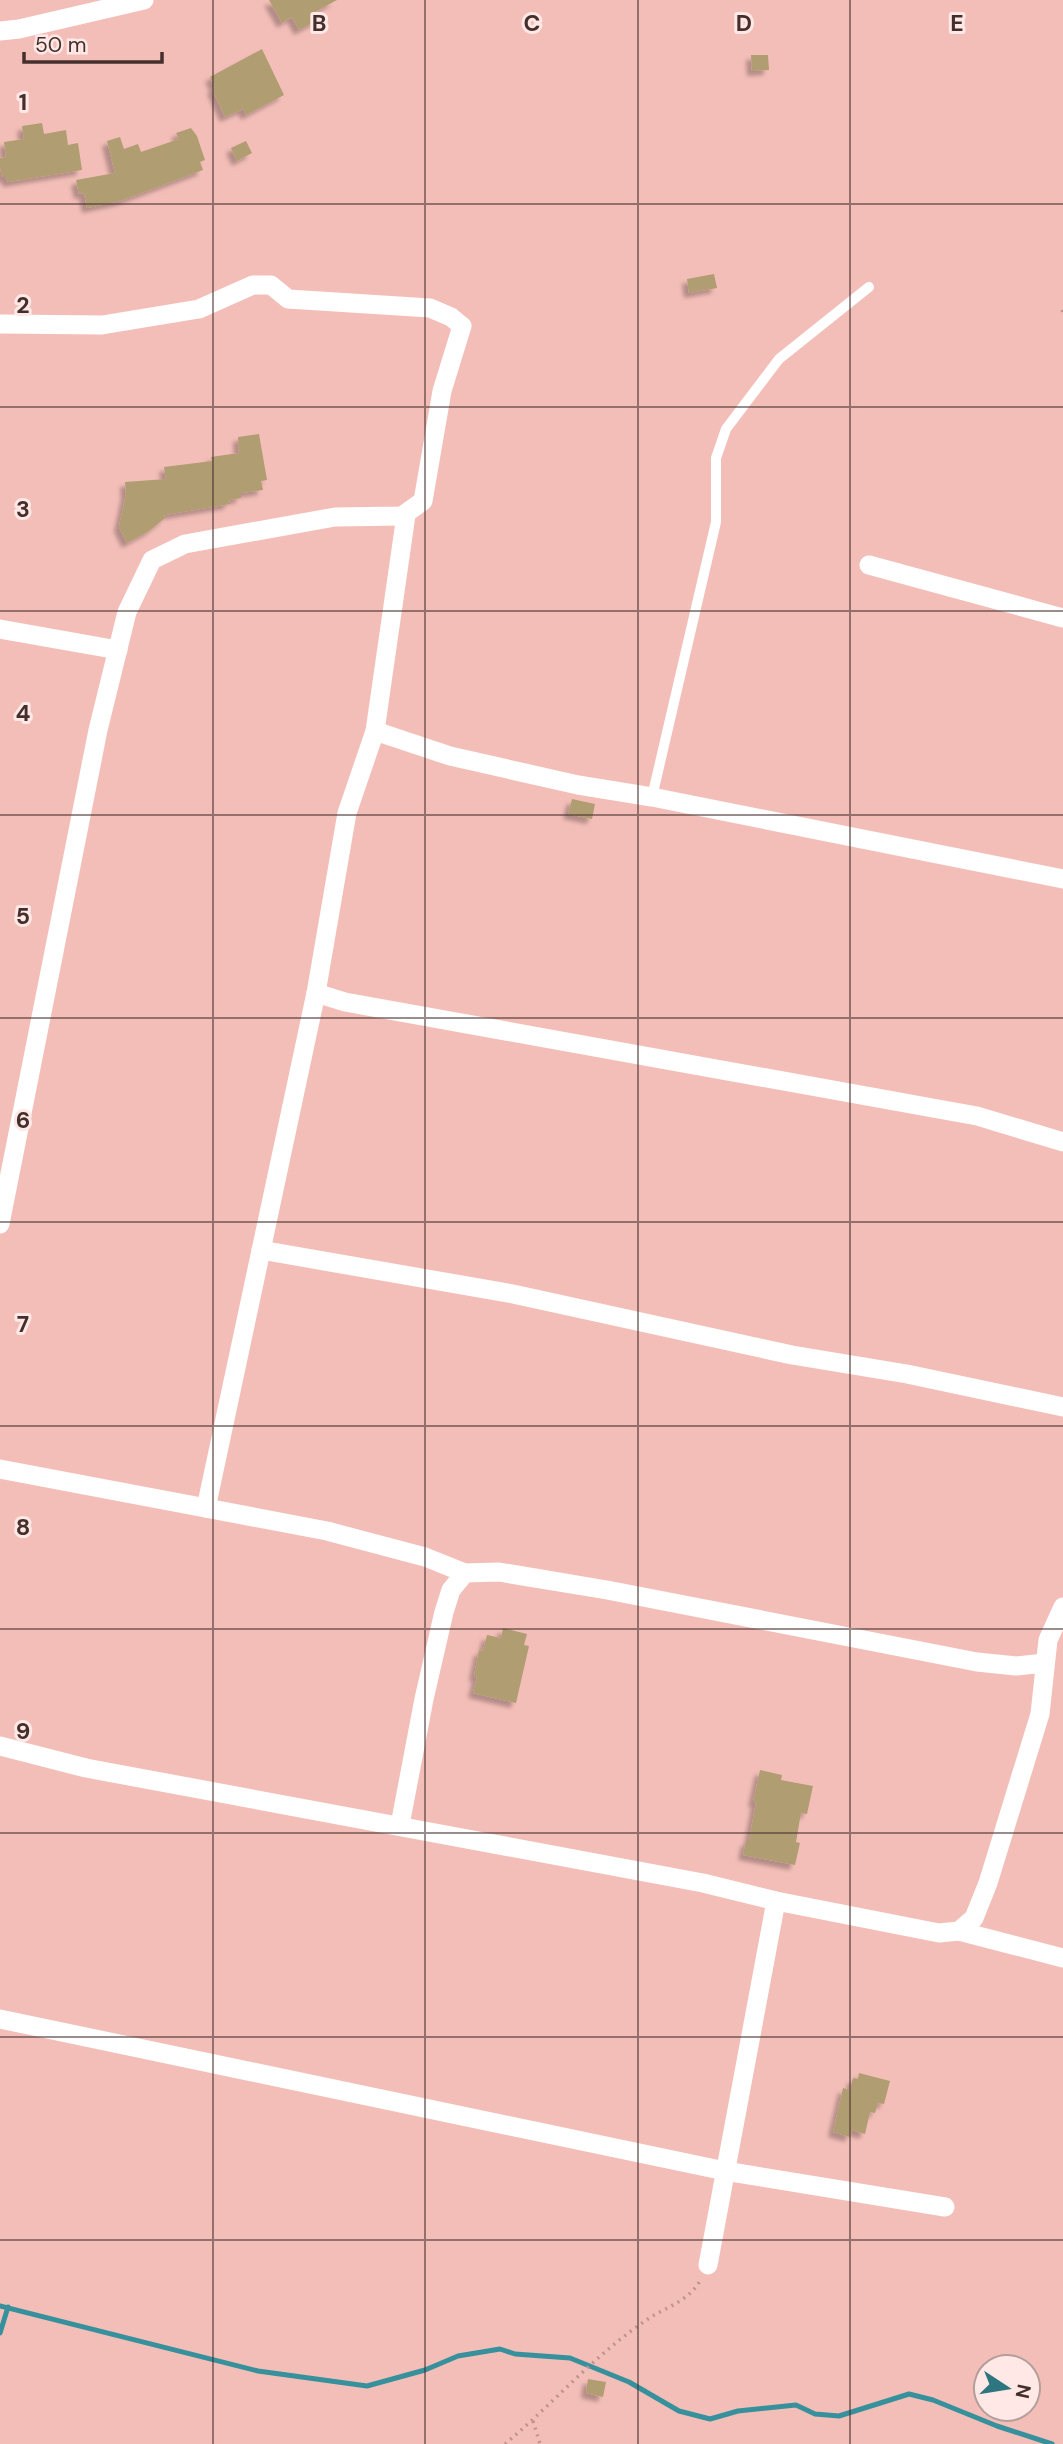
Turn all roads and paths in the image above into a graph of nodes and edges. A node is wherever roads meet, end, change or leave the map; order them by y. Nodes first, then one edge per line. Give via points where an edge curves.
1 (144, 0) edge
2 (0, 31) edge
3 (869, 287) dead end
4 (0, 324) edge
5 (406, 515) junction
6 (869, 565) dead end
7 (1063, 618) edge
8 (0, 629) edge
9 (118, 650) junction
10 (375, 731) junction
11 (652, 797) junction
12 (1063, 879) edge
13 (316, 993) junction
14 (1063, 1142) edge
15 (0, 1224) edge
16 (261, 1250) junction
17 (1063, 1407) edge
18 (0, 1469) edge
19 (206, 1508) junction
20 (466, 1573) junction
21 (1063, 1607) edge
22 (1045, 1663) junction
23 (0, 1746) edge
24 (400, 1825) junction
25 (776, 1901) junction
26 (959, 1931) junction
27 (1063, 1958) edge
28 (0, 2019) edge
29 (725, 2171) junction
30 (945, 2207) dead end
31 (708, 2265) joint
32 (533, 2421) junction
33 (505, 2444) edge
34 (540, 2444) edge

1 - 2 street
3 - 11 lane via 779,359 726,429 716,458 716,522
4 - 5 street via 102,325 200,309 253,285 271,285 288,299 430,308 451,317 462,326 442,391 423,501
5 - 9 street via 335,517 185,544 152,560 127,612
5 - 10 street
6 - 7 street
8 - 9 street
9 - 15 street
10 - 11 street via 450,756
10 - 13 street via 347,813
11 - 12 street
13 - 14 street via 408,1014 977,1116
13 - 16 street
16 - 17 street via 513,1294 792,1355
16 - 19 street
18 - 19 street
19 - 20 street via 327,1531
20 - 22 street via 499,1572 594,1588 976,1662
20 - 24 street via 451,1590 444,1612
21 - 22 street via 1048,1640
22 - 26 street via 1040,1714 988,1884 974,1918
23 - 24 street via 86,1768
24 - 25 street
25 - 26 street via 939,1933
25 - 29 street
26 - 27 street
28 - 29 street
29 - 30 street
29 - 31 street
31 - 32 path via 696,2290 607,2351
32 - 33 path
32 - 34 path

